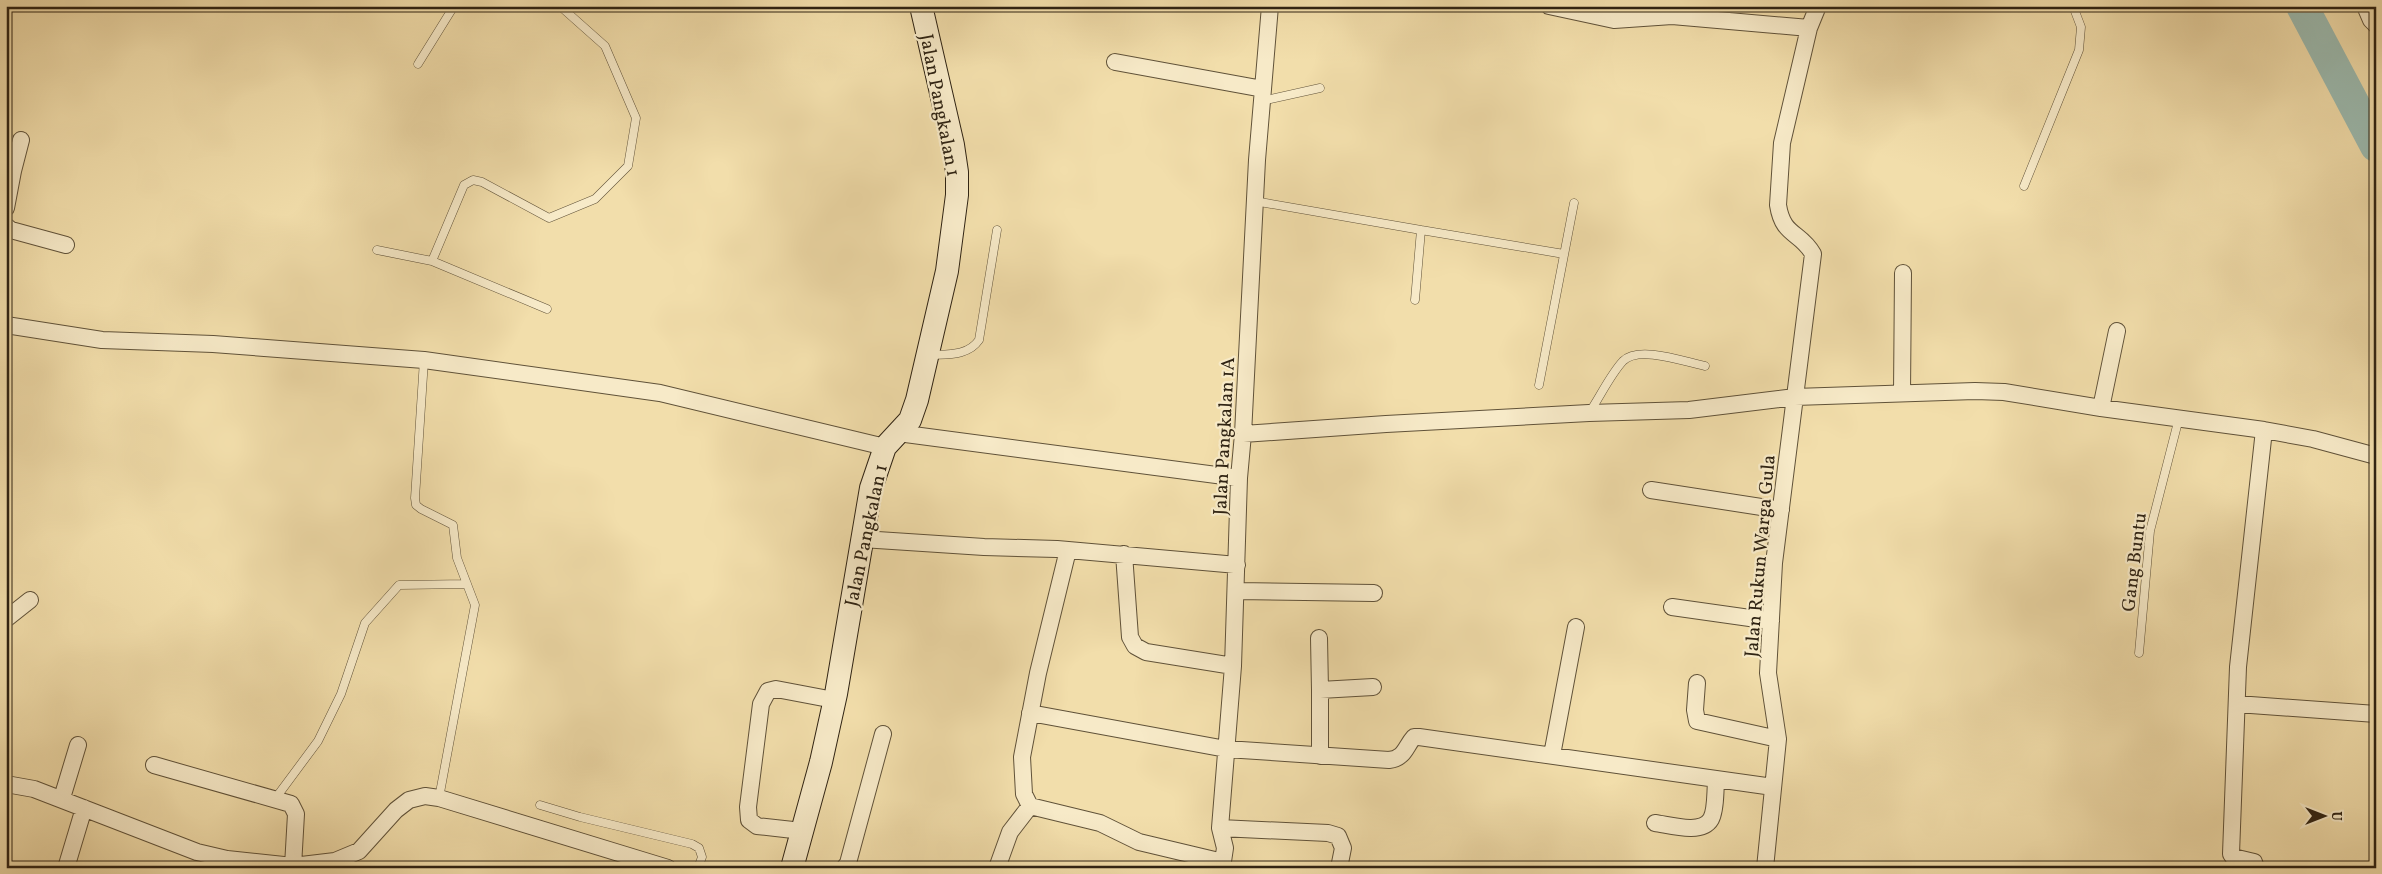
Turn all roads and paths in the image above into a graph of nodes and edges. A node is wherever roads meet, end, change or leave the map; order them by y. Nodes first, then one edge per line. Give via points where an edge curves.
1 (454, 6) edge
2 (560, 6) edge
3 (921, 6) edge
4 (1270, 6) edge
5 (1549, 6) edge
6 (1818, 6) edge
7 (2073, 6) edge
8 (2365, 6) edge
9 (2376, 26) edge
10 (1809, 28) junction
11 (1115, 62) dead end
12 (418, 64) dead end
13 (1320, 88) dead end
14 (1262, 95) junction
15 (21, 140) dead end
16 (10, 170) edge
17 (2024, 186) dead end
18 (1254, 201) junction
19 (1574, 203) dead end
20 (6, 208) edge
21 (6, 226) edge
22 (997, 230) dead end
23 (1421, 230) junction
24 (66, 245) dead end
25 (377, 250) dead end
26 (1564, 254) junction
27 (432, 261) junction
28 (1903, 273) dead end
29 (1415, 300) dead end
30 (547, 309) dead end
31 (6, 326) edge
32 (2117, 331) dead end
33 (928, 355) junction
34 (424, 360) junction
35 (1705, 366) dead end
36 (1539, 385) dead end
37 (1902, 393) junction
38 (1795, 397) junction
39 (2101, 408) junction
40 (1589, 413) junction
41 (2179, 418) junction
42 (2264, 430) junction
43 (1243, 434) junction
44 (891, 440) junction
45 (2376, 456) edge
46 (1238, 478) junction
47 (1650, 490) dead end
48 (1781, 510) junction
49 (862, 539) junction
50 (1068, 550) junction
51 (1124, 554) junction
52 (1237, 565) junction
53 (467, 584) junction
54 (1236, 591) junction
55 (1374, 593) dead end
56 (30, 600) dead end
57 (1672, 607) dead end
58 (6, 619) edge
59 (1771, 621) junction
60 (1576, 627) dead end
61 (1319, 638) dead end
62 (2139, 653) dead end
63 (1233, 666) junction
64 (1697, 683) dead end
65 (1373, 687) dead end
66 (1320, 690) junction
67 (834, 700) junction
68 (2237, 704) junction
69 (1030, 713) junction
70 (2376, 714) edge
71 (882, 734) dead end
72 (1778, 739) junction
73 (78, 744) dead end
74 (1226, 749) junction
75 (1552, 755) junction
76 (1320, 756) junction
77 (154, 765) dead end
78 (1716, 783) dead end
79 (6, 784) edge
80 (1772, 787) junction
81 (62, 798) junction
82 (440, 798) junction
83 (275, 800) junction
84 (540, 805) dead end
85 (1030, 806) junction
86 (84, 808) junction
87 (1655, 823) dead end
88 (1220, 828) junction
89 (802, 831) junction
90 (231, 863) edge
91 (1222, 865) edge
92 (293, 866) junction
93 (66, 868) edge
94 (668, 868) edge
95 (698, 868) edge
96 (792, 868) edge
97 (844, 868) edge
98 (997, 868) edge
99 (1339, 868) edge
100 (1765, 868) edge
101 (2256, 868) edge

1 - 12 lane
2 - 27 lane via 605,46 636,118 628,166 595,199 549,218 473,180 464,185
3 - 33 main road, Jalan Pangkalan 1 via 957,172 947,271
4 - 14 street, Jalan Pangkalan 1A
5 - 10 street via 1614,20 1672,16
6 - 10 street
7 - 17 lane via 2081,27 2079,50
8 - 9 street
10 - 38 street, Jalan Rukun Warga Gula via 1782,143 1778,205 1784,226 1808,245 1813,254
11 - 14 street
13 - 14 lane
14 - 18 street, Jalan Pangkalan 1A
15 - 16 street
16 - 20 street
18 - 23 lane
18 - 43 street, Jalan Pangkalan 1A
19 - 26 lane
21 - 24 street
22 - 33 lane via 979,340 973,349 965,352
23 - 26 lane
23 - 29 lane
25 - 27 lane
26 - 36 lane
27 - 30 lane
28 - 37 street
31 - 34 street via 102,340 213,344
32 - 39 street
33 - 44 main road, Jalan Pangkalan 1 via 910,420
34 - 44 street via 660,393
34 - 53 lane via 416,505 453,525 457,558
35 - 40 lane via 1644,353 1634,355 1624,361
37 - 38 street
37 - 39 street via 2004,392
38 - 40 street via 1689,410
38 - 48 street, Jalan Rukun Warga Gula
39 - 41 street
40 - 43 street
41 - 42 street
41 - 62 lane, Gang Buntu via 2150,531
42 - 45 street
42 - 68 street via 2238,667
43 - 46 street, Jalan Pangkalan 1A
44 - 46 street
44 - 49 main road, Jalan Pangkalan 1 via 871,488
46 - 52 street, Jalan Pangkalan 1A
47 - 48 street
48 - 59 street, Jalan Rukun Warga Gula
49 - 50 street
49 - 67 main road, Jalan Pangkalan 1
50 - 51 street
50 - 69 street
51 - 52 street
51 - 63 street via 1130,637 1135,646 1146,652
52 - 54 street, Jalan Pangkalan 1A
53 - 82 lane via 475,605
53 - 83 lane via 399,585 365,623 341,694 318,741
54 - 55 street
54 - 63 street, Jalan Pangkalan 1A
56 - 58 street
57 - 59 street
59 - 72 street, Jalan Rukun Warga Gula via 1768,673
60 - 75 street
61 - 66 street
63 - 74 street, Jalan Pangkalan 1A
64 - 72 street via 1697,721
65 - 66 street
66 - 76 street
67 - 89 main road, Jalan Pangkalan 1
67 - 89 street via 776,689 768,692 762,704 749,820 757,826
68 - 70 street
68 - 101 street via 2231,854 2254,862
69 - 74 street
69 - 85 street via 1022,758 1024,794
71 - 97 street
72 - 80 street, Jalan Rukun Warga Gula
73 - 81 street
74 - 76 street
74 - 88 street, Jalan Pangkalan 1A
75 - 76 street via 1414,737 1397,759
75 - 80 street
77 - 83 street
78 - 87 street via 1711,818 1705,825 1694,828
79 - 81 street via 34,788
80 - 100 street, Jalan Rukun Warga Gula
81 - 86 street
82 - 92 street via 425,796 409,800 359,851 335,860
82 - 94 street
83 - 92 street via 291,804 296,814
84 - 95 lane via 692,844 699,848 702,857
85 - 91 street via 1100,823 1139,842
85 - 98 street via 1010,832
86 - 90 street
86 - 93 street
88 - 91 street, Jalan Pangkalan 1A via 1225,848
88 - 99 street via 1328,832 1338,836 1343,848
89 - 96 main road, Jalan Pangkalan 1
90 - 92 street

